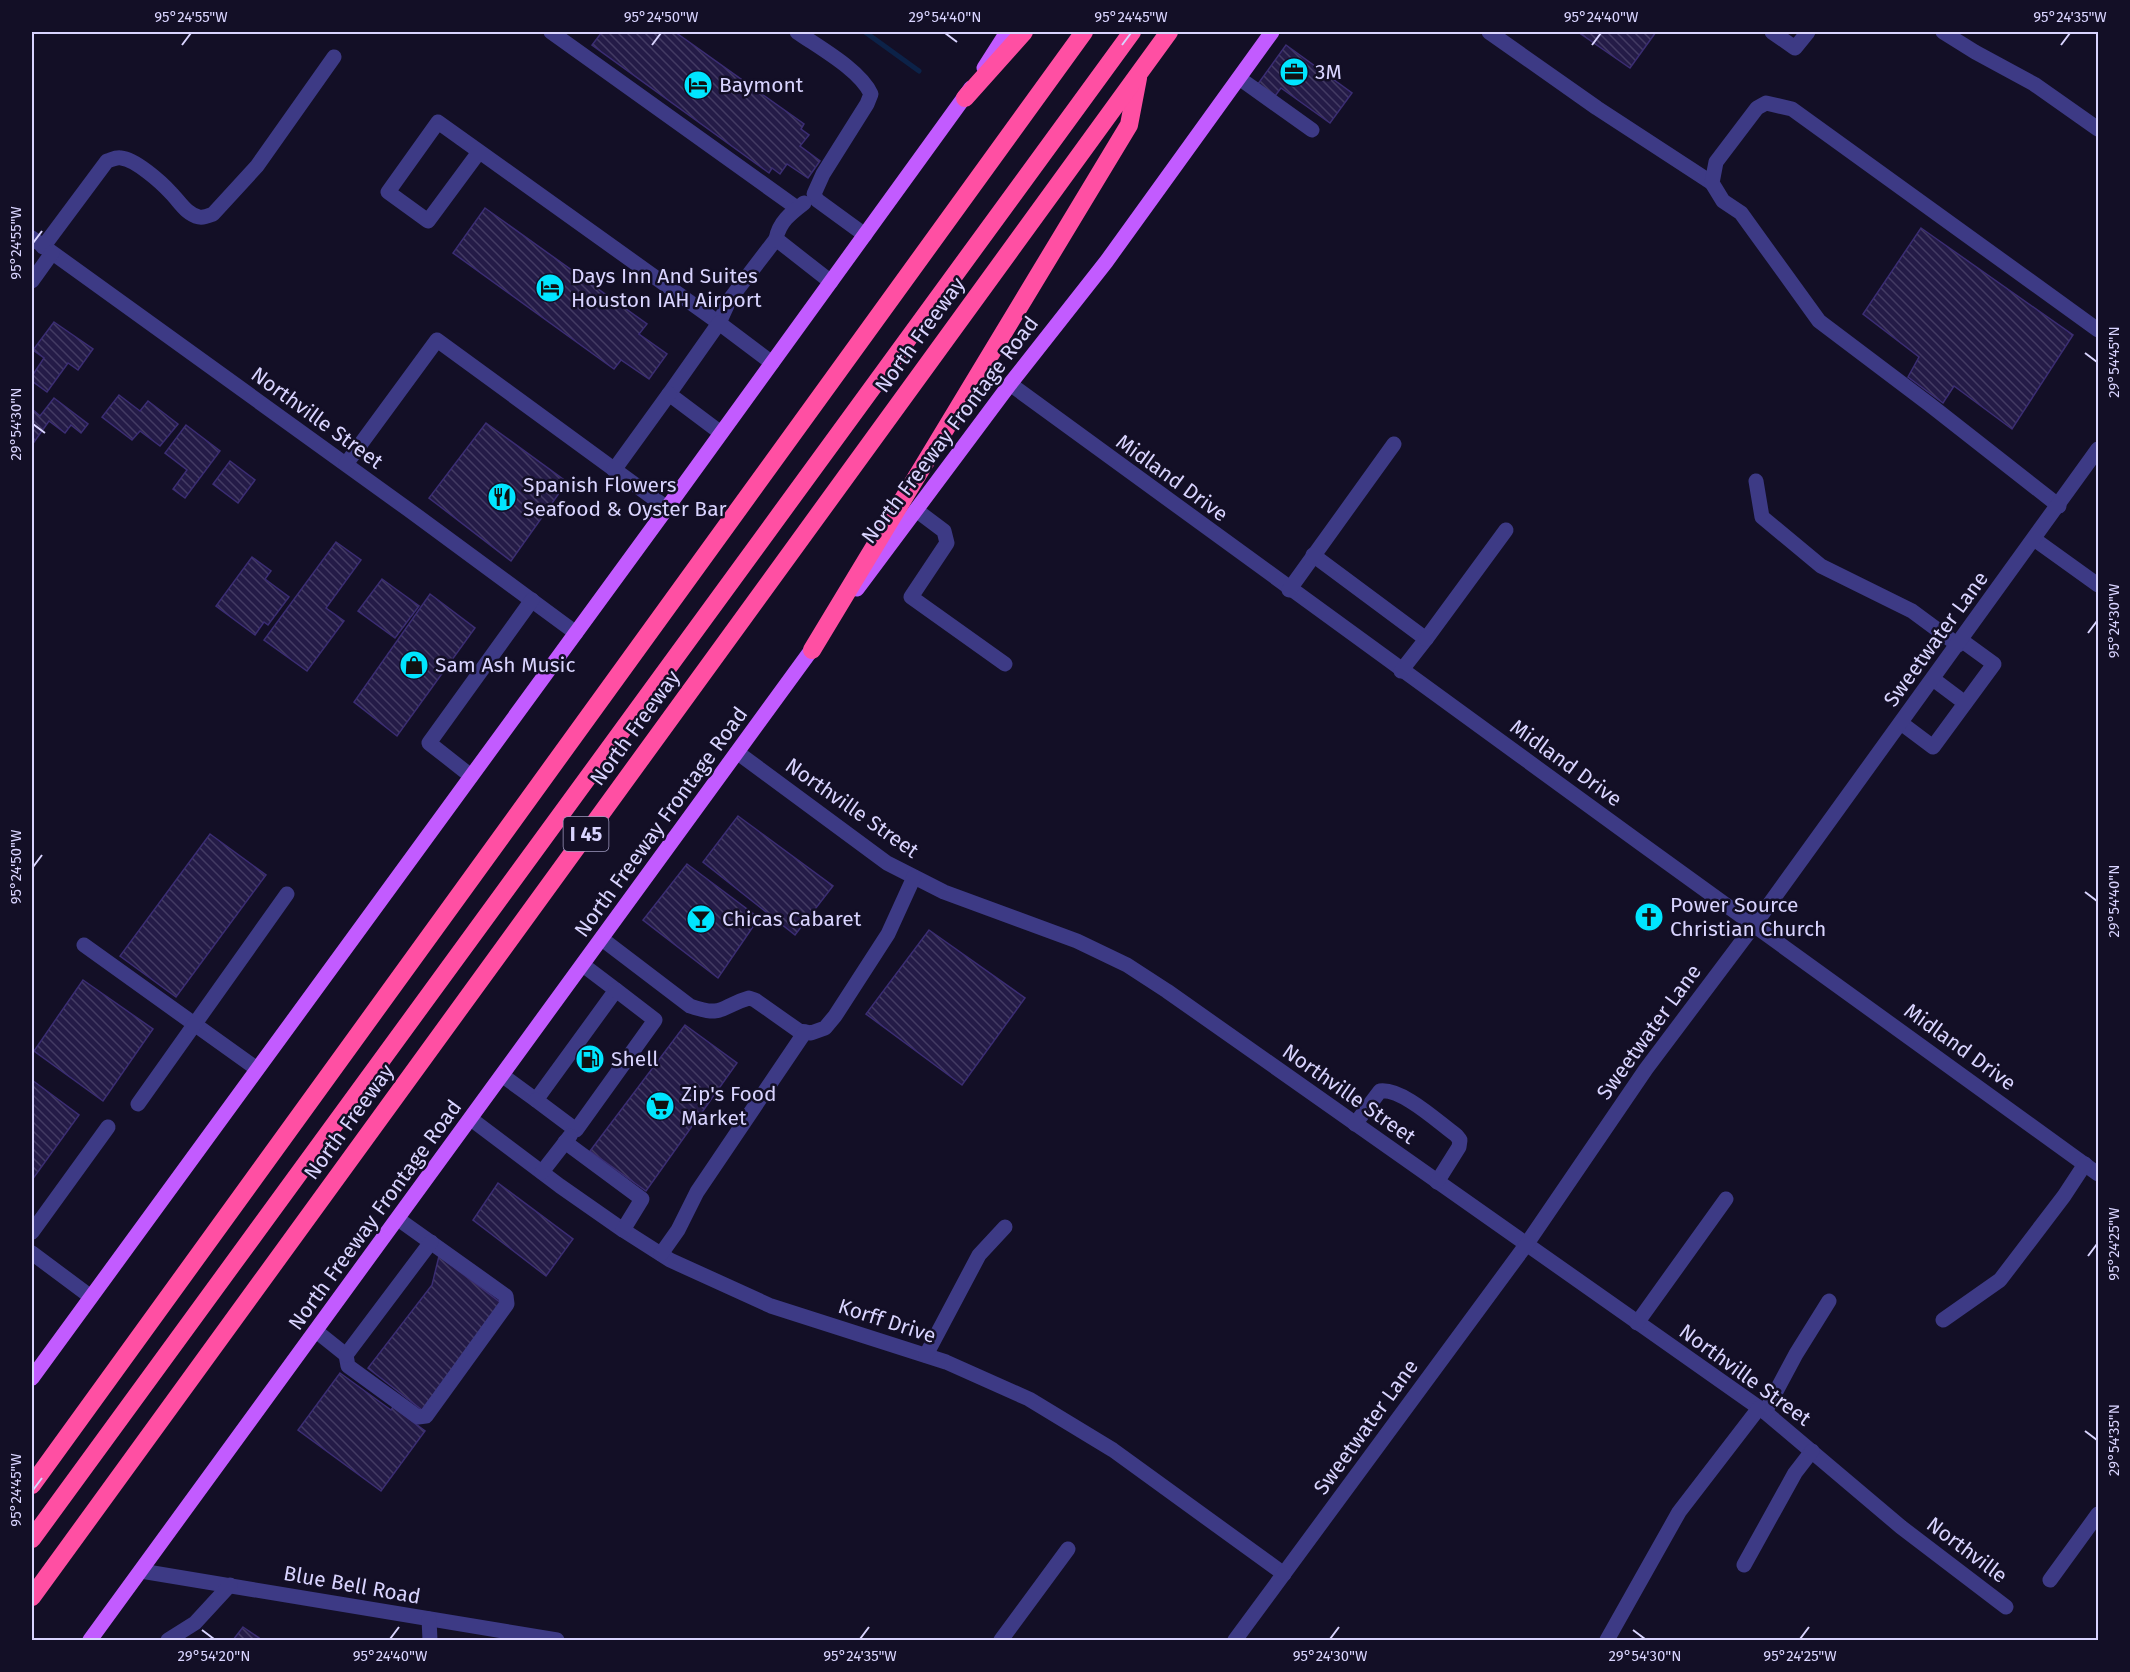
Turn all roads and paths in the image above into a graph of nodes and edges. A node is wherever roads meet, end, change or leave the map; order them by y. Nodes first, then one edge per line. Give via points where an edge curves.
1 (551, 32) edge
2 (797, 32) edge
3 (1007, 32) edge
4 (1024, 32) edge
5 (1084, 32) edge
6 (1132, 32) edge
7 (1169, 32) edge
8 (1272, 32) edge
9 (1489, 32) edge
10 (1772, 32) edge
11 (1808, 32) edge
12 (1943, 32) edge
13 (334, 57) dead end
14 (1140, 71) junction
15 (1239, 78) junction
16 (965, 98) junction
17 (2098, 129) edge
18 (1312, 130) dead end
19 (479, 152) junction
20 (1712, 183) junction
21 (814, 194) junction
22 (797, 208) junction
23 (865, 235) junction
24 (776, 239) junction
25 (42, 246) edge
26 (32, 281) edge
27 (831, 282) junction
28 (719, 323) junction
29 (2098, 330) edge
30 (772, 363) junction
31 (1010, 384) junction
32 (669, 394) junction
33 (721, 433) junction
34 (1394, 444) dead end
35 (2098, 449) edge
36 (346, 464) junction
37 (615, 470) junction
38 (1756, 481) dead end
39 (2058, 506) junction
40 (667, 508) junction
41 (916, 510) junction
42 (1506, 530) dead end
43 (2034, 539) junction
44 (1313, 555) junction
45 (2098, 585) edge
46 (1289, 590) junction
47 (532, 600) junction
48 (576, 633) junction
49 (1426, 639) junction
50 (1959, 643) junction
51 (812, 650) junction
52 (1005, 664) dead end
53 (1401, 670) junction
54 (1933, 679) junction
55 (1965, 703) junction
56 (1901, 723) junction
57 (738, 753) junction
58 (471, 776) junction
59 (914, 877) junction
60 (288, 894) dead end
61 (1755, 924) junction
62 (602, 939) junction
63 (84, 945) dead end
64 (583, 965) junction
65 (616, 990) junction
66 (196, 1025) junction
67 (805, 1032) junction
68 (257, 1069) junction
69 (503, 1076) junction
70 (536, 1100) junction
71 (138, 1104) dead end
72 (471, 1119) junction
73 (1354, 1124) junction
74 (108, 1127) dead end
75 (576, 1130) junction
76 (565, 1142) junction
77 (2085, 1164) junction
78 (542, 1172) junction
79 (2098, 1174) edge
80 (1437, 1182) junction
81 (1726, 1199) dead end
82 (398, 1219) junction
83 (1005, 1227) dead end
84 (622, 1230) junction
85 (32, 1232) edge
86 (431, 1242) junction
87 (1526, 1245) junction
88 (32, 1253) edge
89 (661, 1254) junction
90 (91, 1297) junction
91 (1829, 1301) dead end
92 (1943, 1320) dead end
93 (1637, 1323) junction
94 (316, 1331) junction
95 (346, 1355) junction
96 (926, 1355) junction
97 (32, 1378) edge
98 (1762, 1410) junction
99 (1812, 1451) junction
100 (32, 1485) edge
101 (2098, 1514) edge
102 (1901, 1527) joint
103 (32, 1539) edge
104 (1068, 1548) dead end
105 (1744, 1565) dead end
106 (141, 1570) junction
107 (1284, 1574) junction
108 (2050, 1580) dead end
109 (230, 1586) junction
110 (32, 1597) edge
111 (2007, 1607) dead end
112 (429, 1619) junction
113 (499, 1636) edge
114 (90, 1641) edge
115 (168, 1641) edge
116 (430, 1641) edge
117 (556, 1641) edge
118 (1001, 1641) edge
119 (1235, 1641) edge
120 (1607, 1641) edge

1 - 22 street
2 - 21 street via 853,73 871,94
3 - 16 main road
4 - 16 highway
5 - 100 highway, North Freeway
6 - 103 highway, North Freeway / I 45
7 - 14 highway, North Freeway / I 45
8 - 15 main road, North Freeway Frontage Road
9 - 20 street
10 - 11 street via 1795,48
12 - 17 street via 2034,84
13 - 25 street via 257,166 213,214 198,217 184,209 156,178 134,163 113,159 107,161
14 - 51 highway via 1129,125
14 - 110 highway, North Freeway / I 45
15 - 18 street
15 - 31 main road, North Freeway Frontage Road via 1107,262
16 - 23 main road
19 - 19 street via 438,122 388,192 428,221
19 - 28 street
20 - 29 street via 1716,162 1757,108 1766,103 1792,109
20 - 39 street via 1723,201 1741,213 1819,321
21 - 22 street
21 - 23 street
22 - 24 street via 786,217
23 - 27 main road
24 - 27 street
24 - 28 street via 730,298
25 - 26 street
25 - 36 street, Northville Street
27 - 30 main road
28 - 30 street
28 - 32 street
30 - 33 main road
31 - 41 main road, North Freeway Frontage Road
31 - 46 street, Midland Drive
32 - 33 street
32 - 37 street
33 - 40 main road
34 - 44 street
35 - 39 street, Sweetwater Lane
36 - 37 street via 437,340
36 - 47 street, Northville Street
37 - 40 street
38 - 50 street via 1762,517 1821,566 1912,610
39 - 43 street, Sweetwater Lane
40 - 48 main road
41 - 51 main road, North Freeway Frontage Road
41 - 52 street via 944,531 947,543 911,597
42 - 49 street
43 - 45 street
43 - 50 street, Sweetwater Lane
44 - 46 street
44 - 49 street
46 - 53 street, Midland Drive
47 - 48 street, Northville Street
47 - 58 street via 429,743
48 - 58 main road
49 - 53 street
50 - 54 street, Sweetwater Lane
50 - 55 street via 1994,664
51 - 57 main road, North Freeway Frontage Road
53 - 61 street, Midland Drive
54 - 55 street
54 - 56 street, Sweetwater Lane
55 - 56 street via 1933,747
56 - 61 street, Sweetwater Lane
57 - 59 street, Northville Street via 887,863
57 - 62 main road, North Freeway Frontage Road
58 - 68 main road
59 - 67 street via 888,934 835,1016 825,1028
59 - 73 street, Northville Street via 1077,941 1127,965
60 - 66 street
61 - 77 street, Midland Drive
61 - 87 street, Sweetwater Lane via 1646,1069
62 - 64 main road, North Freeway Frontage Road
62 - 67 street via 690,1006 719,1012 749,998
63 - 66 street
64 - 65 street
64 - 69 main road, North Freeway Frontage Road
65 - 70 street
65 - 75 street via 655,1020
66 - 68 street
66 - 71 street
67 - 89 street via 697,1192
68 - 90 main road
69 - 70 street
69 - 72 main road, North Freeway Frontage Road
70 - 75 street
72 - 78 street, Korff Drive
72 - 82 main road, North Freeway Frontage Road
73 - 80 street, Northville Street
73 - 80 street via 1380,1091 1399,1093 1460,1140 1460,1147
74 - 85 street
75 - 76 street
76 - 78 street
76 - 84 street via 642,1199
77 - 79 street, Midland Drive
77 - 92 street via 2000,1280
78 - 84 street, Korff Drive
80 - 87 street, Northville Street
81 - 93 street
82 - 86 street
82 - 94 main road, North Freeway Frontage Road
83 - 96 street via 979,1255
84 - 89 street, Korff Drive
86 - 95 street
86 - 95 street via 506,1296 507,1304 426,1416 418,1417 348,1366
87 - 93 street, Northville Street
87 - 107 street, Sweetwater Lane
88 - 90 street
89 - 96 street, Korff Drive via 771,1306
90 - 97 main road
91 - 98 street
93 - 98 street, Northville Street
94 - 95 street
94 - 106 main road, North Freeway Frontage Road
96 - 107 street, Korff Drive via 1029,1399 1094,1439
98 - 99 street, Northville Street
98 - 120 street via 1679,1512
99 - 102 street, Northville Street
99 - 105 street via 1795,1473
101 - 108 street
102 - 111 street, Northville
104 - 118 street
106 - 109 street, Blue Bell Road
106 - 114 main road, North Freeway Frontage Road
107 - 119 street, Sweetwater Lane
109 - 112 street, Blue Bell Road
109 - 115 street via 195,1623
112 - 113 street, Blue Bell Road
112 - 116 street
113 - 117 street, Blue Bell Road

